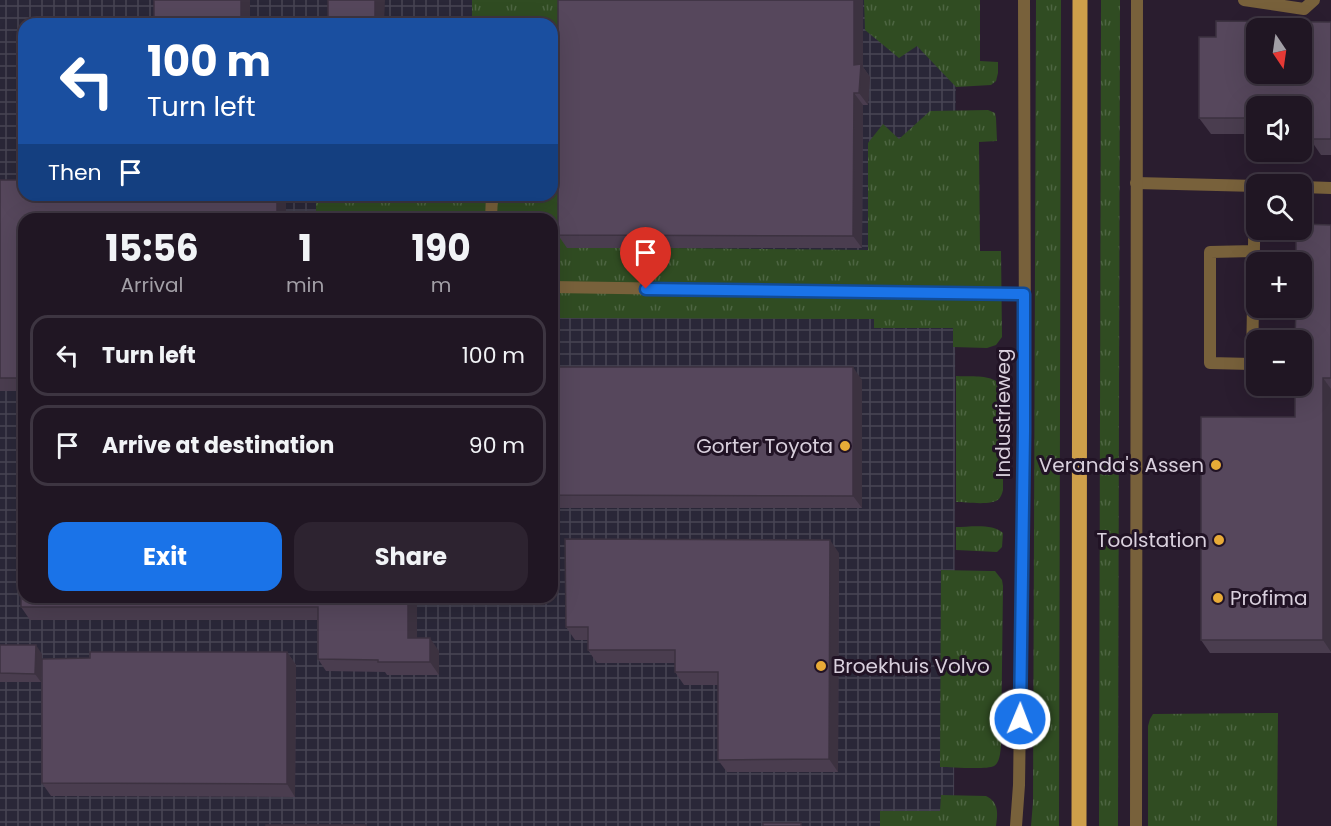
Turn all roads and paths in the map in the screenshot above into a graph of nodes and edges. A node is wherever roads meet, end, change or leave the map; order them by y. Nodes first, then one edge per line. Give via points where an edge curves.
1 (1024, 0) edge
2 (1080, 0) edge
3 (1137, 0) edge
4 (1245, 0) edge
5 (1314, 0) edge
6 (1136, 183) junction
7 (1246, 186) edge
8 (1312, 187) edge
9 (1331, 188) edge
10 (1254, 240) edge
11 (1254, 251) junction
12 (558, 287) edge
13 (1024, 294) junction
14 (1254, 330) edge
15 (1246, 364) edge
16 (1016, 826) edge
17 (1079, 826) edge
18 (1136, 826) edge

1 - 13 street, Industrieweg
2 - 17 main road
3 - 6 street
4 - 5 street via 1304,9
6 - 7 street
6 - 18 street
8 - 9 street
10 - 11 street
11 - 14 street
11 - 15 street via 1210,252 1210,363
12 - 13 street
13 - 16 street, Industrieweg

